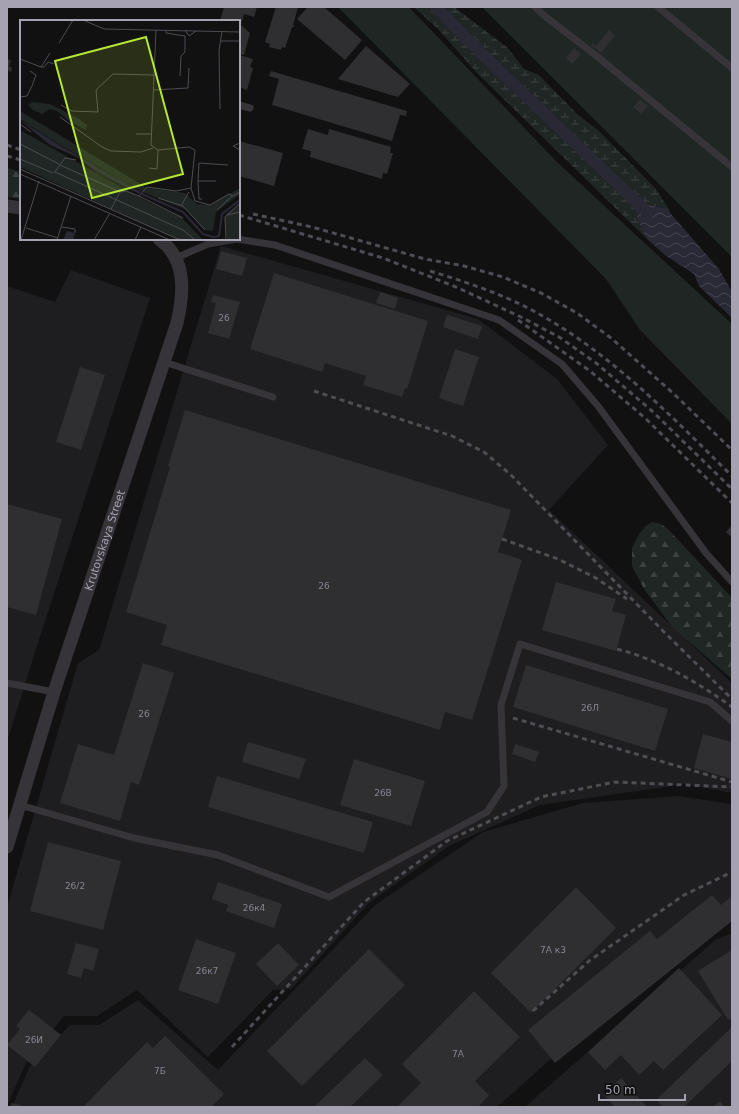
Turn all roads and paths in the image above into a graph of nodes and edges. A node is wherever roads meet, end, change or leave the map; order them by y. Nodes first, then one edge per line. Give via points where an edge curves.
1 (535, 7) edge
2 (658, 7) edge
3 (732, 68) edge
4 (240, 105) edge
5 (250, 108) dead end
6 (732, 168) edge
7 (7, 206) edge
8 (20, 208) edge
9 (240, 239) edge
10 (160, 240) edge
11 (231, 240) edge
12 (176, 258) junction
13 (164, 362) junction
14 (273, 397) dead end
15 (732, 582) edge
16 (7, 683) edge
17 (54, 692) junction
18 (732, 721) edge
19 (20, 805) junction
20 (7, 847) edge

1 - 6 lane
2 - 3 lane
4 - 5 lane
7 - 8 street
9 - 15 lane via 275,245 499,320 562,364 598,406 706,553
10 - 12 street, Krutovskaya Street
11 - 12 lane via 208,244
12 - 13 street, Krutovskaya Street via 182,281 182,301
13 - 14 lane
13 - 17 street, Krutovskaya Street
16 - 17 lane
17 - 19 street, Krutovskaya Street
18 - 19 lane via 710,702 520,644 501,705 504,786 487,812 329,897 218,855 134,838
19 - 20 street, Krutovskaya Street

